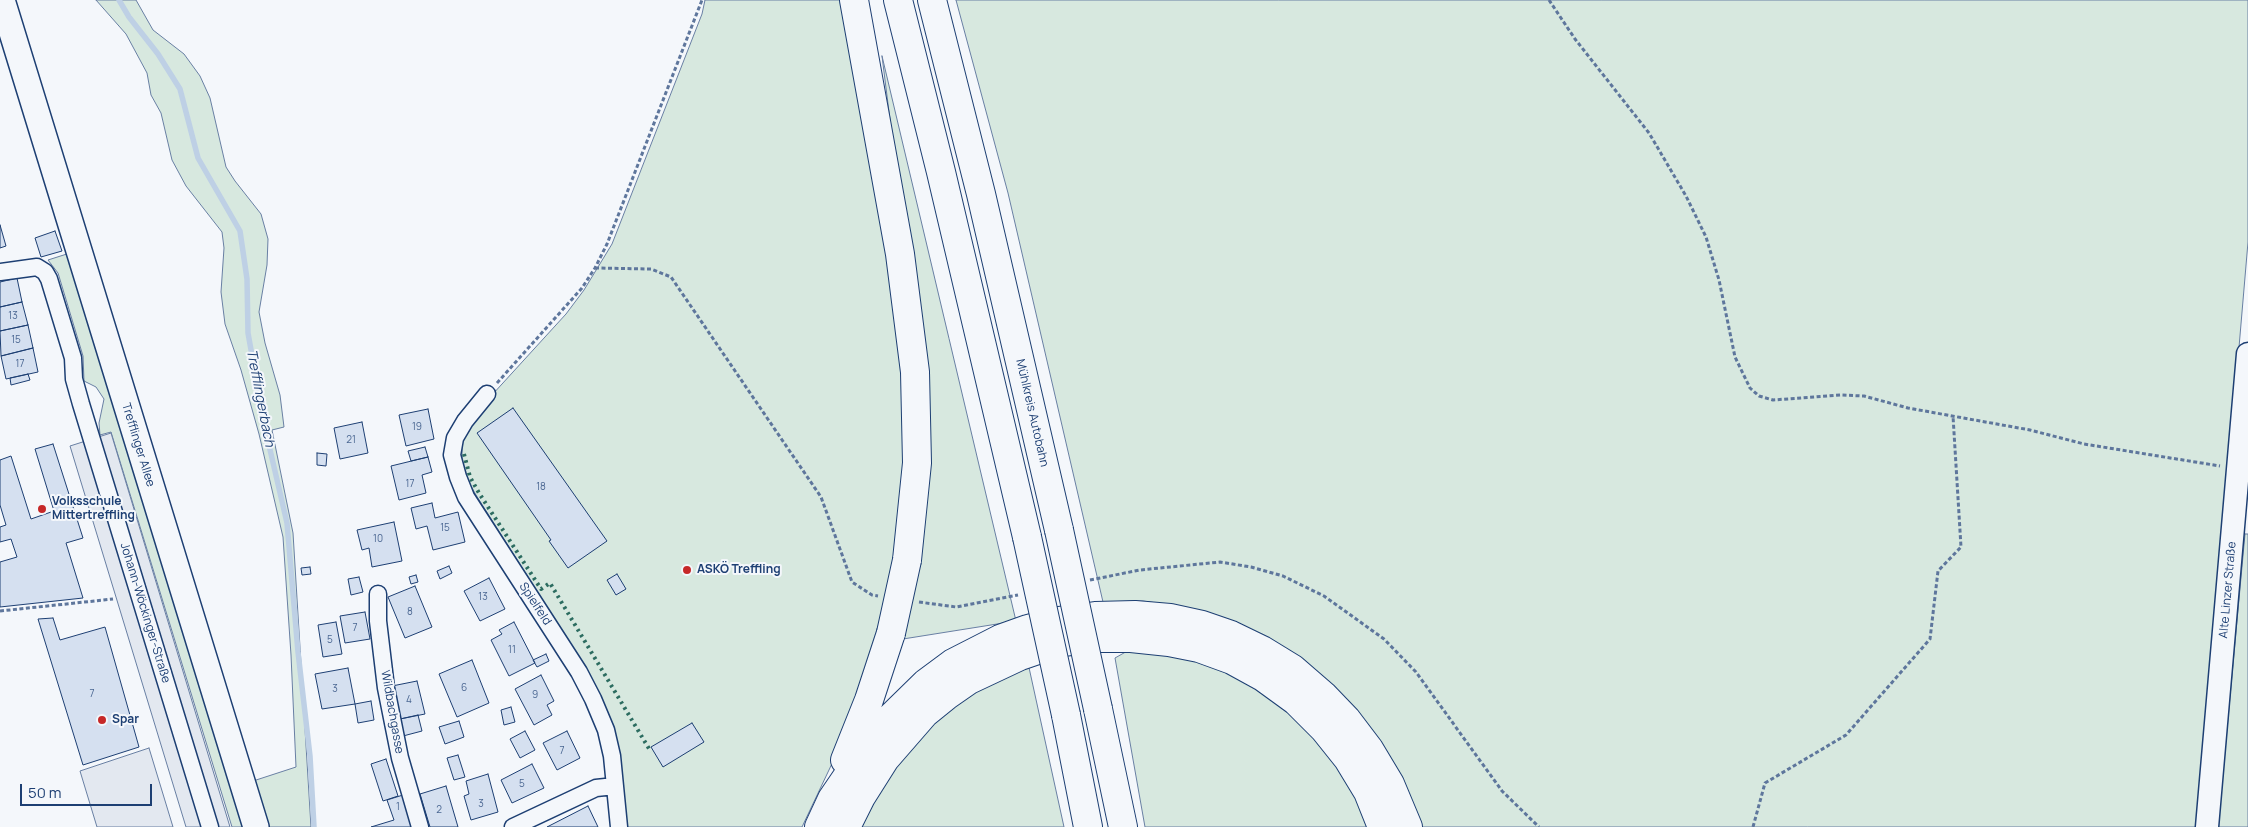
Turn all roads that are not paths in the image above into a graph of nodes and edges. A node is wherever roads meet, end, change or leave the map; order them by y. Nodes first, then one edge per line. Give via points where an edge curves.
1 (2, 0) edge
2 (854, 0) edge
3 (898, 0) edge
4 (932, 0) edge
5 (0, 272) edge
6 (2248, 354) edge
7 (487, 394) road end
8 (378, 594) dead end
9 (615, 786) junction
10 (832, 799) junction
11 (210, 827) edge
12 (256, 827) edge
13 (420, 827) edge
14 (513, 827) edge
15 (618, 827) edge
16 (819, 827) edge
17 (846, 827) edge
18 (1088, 827) edge
19 (1123, 827) edge
20 (1382, 827) edge
21 (1408, 827) edge
22 (2207, 827) edge

1 - 12 main road, Trefflinger Allee
2 - 10 highway, bridge via 910,318 917,463 907,560 891,633
3 - 18 highway, bridge via 1027,537
4 - 19 highway, Mühlkreis Autobahn, bridge via 1059,530
5 - 11 street, Johann-Wöckinger-Straße via 37,267 49,279 72,358 81,404
6 - 22 street, Alte Linzer Straße
7 - 9 street, Spielfeld via 455,438 452,455 458,477 469,502 579,672 593,699 606,730
8 - 13 street, Wildbachgasse via 386,688 400,758
9 - 14 street via 596,788
9 - 15 street, Spielfeld
10 - 16 highway
10 - 21 highway via 881,728 914,694 953,663 1000,639 1043,625 1095,616 1134,615 1202,625 1231,635 1293,669 1348,720 1390,784
17 - 20 highway via 886,759 925,713 946,696 969,680 1020,656 1058,643 1093,638 1130,638 1199,648 1232,660 1263,677 1296,701 1324,728 1368,792

